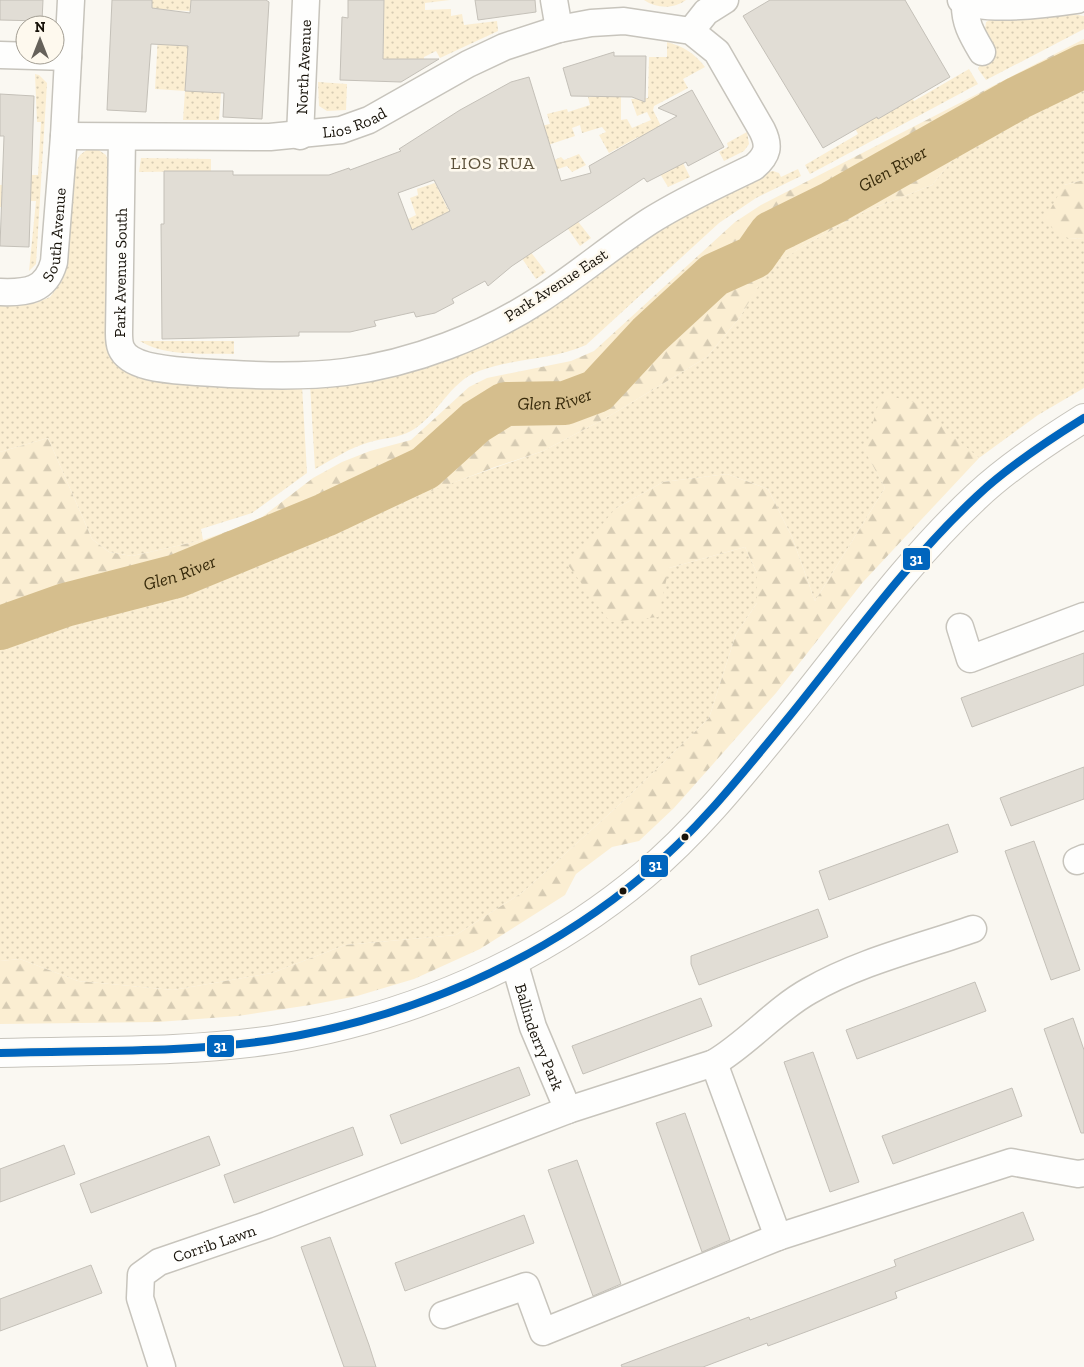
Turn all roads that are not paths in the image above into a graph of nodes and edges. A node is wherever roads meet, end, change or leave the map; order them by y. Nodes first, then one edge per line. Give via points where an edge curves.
1 (71, 0) edge
2 (306, 0) edge
3 (554, 0) edge
4 (725, 0) edge
5 (1076, 0) edge
6 (963, 1) edge
7 (622, 10) edge
8 (559, 29) junction
9 (691, 31) junction
10 (982, 52) dead end
11 (0, 55) edge
12 (68, 57) junction
13 (64, 136) junction
14 (300, 136) junction
15 (122, 137) junction
16 (0, 292) edge
17 (233, 374) joint
18 (1084, 418) edge
19 (1084, 616) edge
20 (960, 627) dead end
21 (973, 929) dead end
22 (514, 962) junction
23 (0, 1053) edge
24 (714, 1062) junction
25 (568, 1110) junction
26 (1084, 1173) edge
27 (778, 1237) junction
28 (443, 1315) dead end
29 (162, 1367) edge

1 - 12 street, South Avenue
2 - 14 street, North Avenue
3 - 8 street
4 - 9 street via 706,12
5 - 6 street via 992,6
6 - 10 street via 968,27
7 - 8 street, Lios Road
7 - 9 street, Lios Road
8 - 14 street, Lios Road via 468,64 369,120 341,130
9 - 17 street, Park Avenue East via 717,52 767,140 768,150 754,167 650,221 541,299 493,326 446,346 389,364 344,372
11 - 12 street
12 - 13 street, South Avenue
13 - 15 street, Lios Road
13 - 16 street, South Avenue via 51,275 35,288
14 - 15 street, Lios Road
15 - 17 street, Park Avenue South via 121,348 141,365
18 - 22 main road via 1011,467 947,526 689,833 645,874 613,898
19 - 20 street via 970,659
21 - 24 street via 848,972 807,992
22 - 23 main road via 421,1002 379,1016 271,1040 188,1047
22 - 25 street, Ballinderry Park via 533,1027
24 - 25 street
24 - 27 street
25 - 29 street, Corrib Lawn via 159,1262 141,1275 140,1298
26 - 27 street via 1010,1162
27 - 28 street via 542,1332 526,1286

